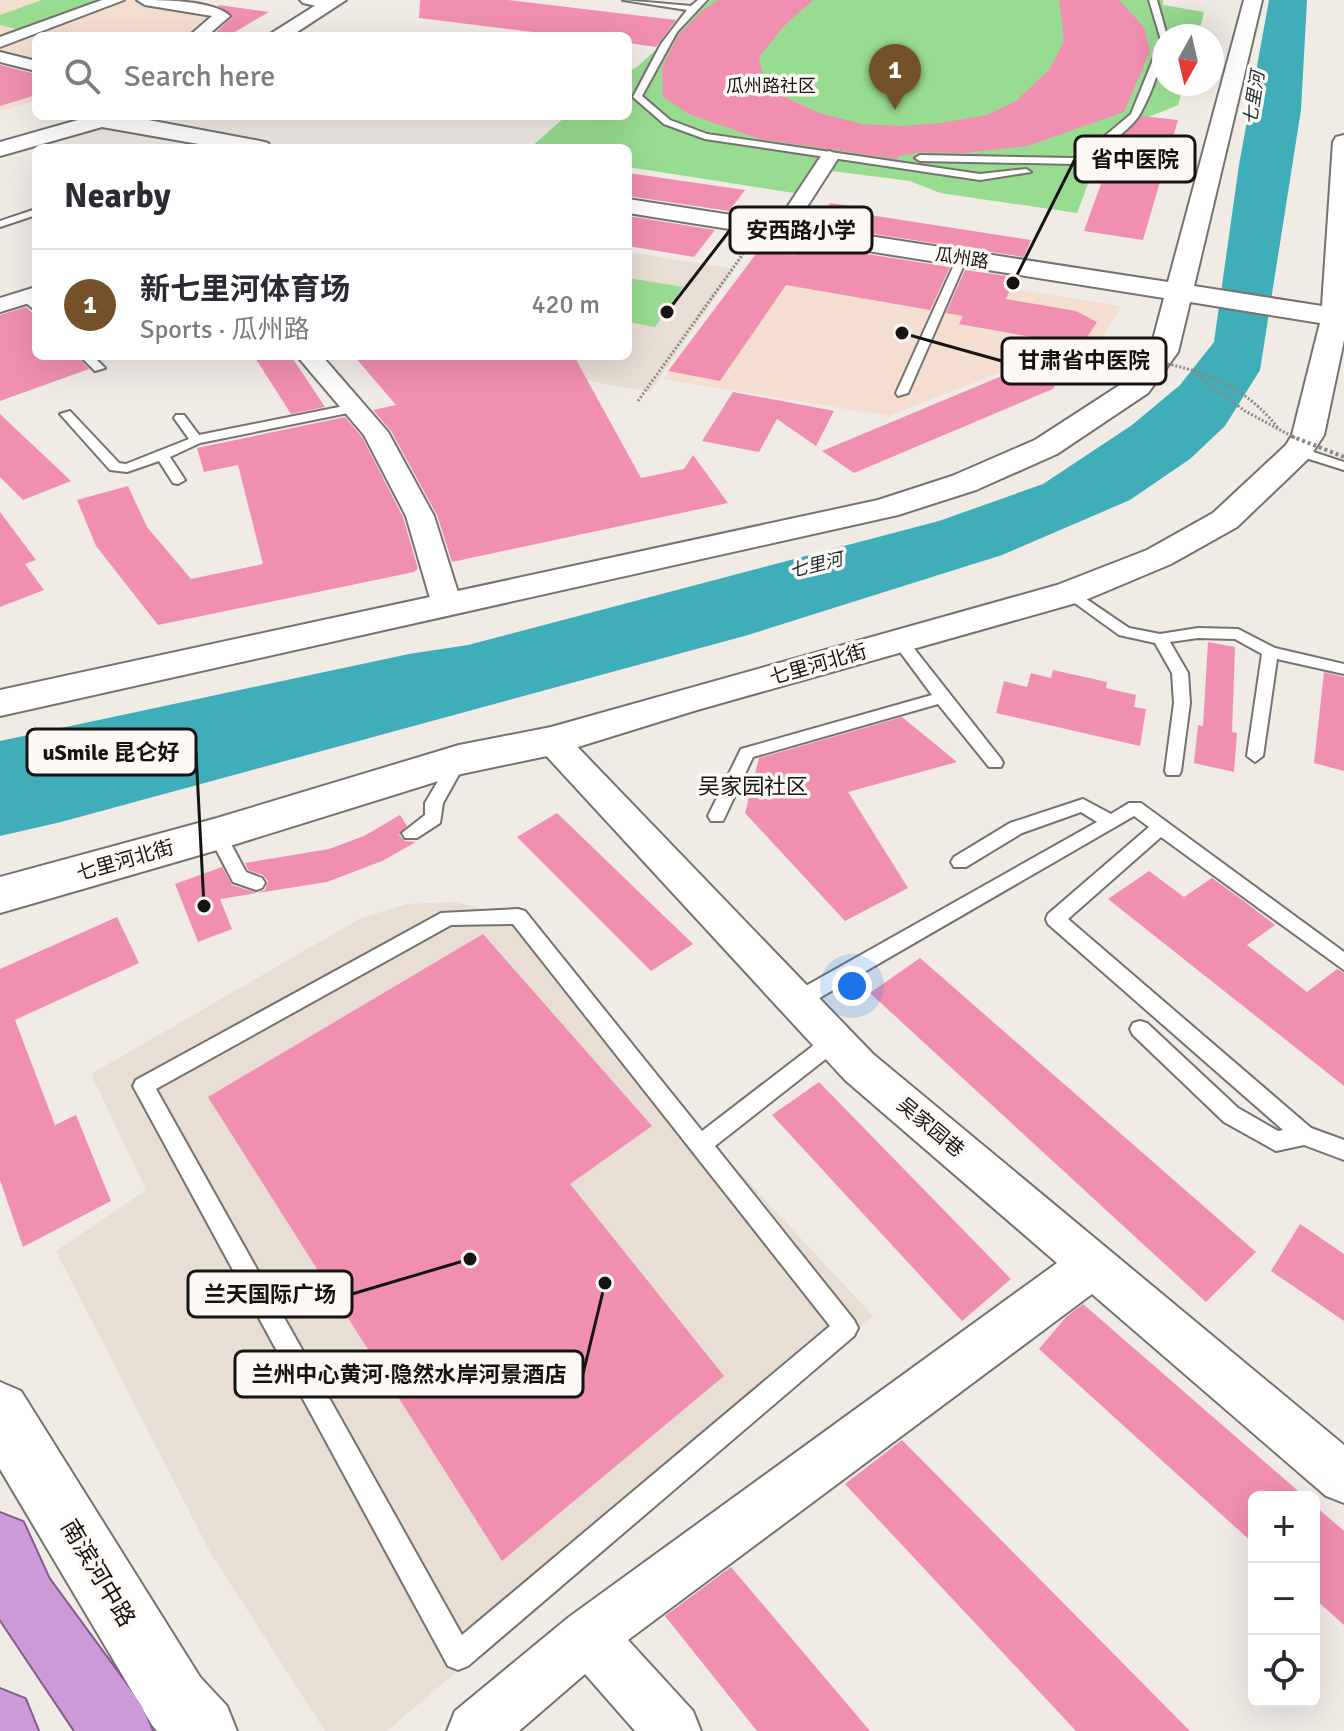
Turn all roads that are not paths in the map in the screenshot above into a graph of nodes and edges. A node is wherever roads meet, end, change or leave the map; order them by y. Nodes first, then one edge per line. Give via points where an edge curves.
1 (116, 0) edge
2 (145, 0) edge
3 (308, 0) edge
4 (627, 0) edge
5 (703, 0) edge
6 (1153, 0) edge
7 (1253, 0) edge
8 (340, 5) edge
9 (691, 8) junction
10 (1159, 24) edge
11 (202, 32) edge
12 (285, 32) edge
13 (314, 32) edge
14 (0, 42) edge
15 (0, 57) edge
16 (32, 65) edge
17 (1152, 72) edge
18 (99, 120) edge
19 (124, 120) edge
20 (1344, 142) edge
21 (241, 144) edge
22 (0, 149) edge
23 (830, 157) junction
24 (873, 162) junction
25 (1026, 172) dead end
26 (632, 207) edge
27 (32, 213) edge
28 (0, 224) edge
29 (1342, 226) edge
30 (772, 228) junction
31 (962, 258) junction
32 (1198, 296) junction
33 (32, 300) edge
34 (0, 305) edge
35 (1340, 318) edge
36 (90, 360) edge
37 (312, 360) edge
38 (99, 368) dead end
39 (902, 393) dead end
40 (354, 408) junction
41 (66, 414) dead end
42 (180, 418) dead end
43 (196, 440) junction
44 (1288, 440) junction
45 (163, 456) junction
46 (1344, 466) edge
47 (178, 480) dead end
48 (1070, 593) junction
49 (447, 605) junction
50 (1160, 639) junction
51 (900, 641) junction
52 (1270, 652) junction
53 (1344, 669) edge
54 (942, 698) junction
55 (0, 703) edge
56 (552, 741) junction
57 (1255, 756) dead end
58 (459, 760) junction
59 (995, 763) dead end
60 (1173, 771) dead end
61 (717, 816) dead end
62 (1111, 822) junction
63 (1161, 827) junction
64 (408, 828) dead end
65 (224, 848) junction
66 (960, 862) dead end
67 (255, 878) dead end
68 (0, 895) edge
69 (1344, 962) edge
70 (795, 1002) junction
71 (1140, 1029) dead end
72 (834, 1041) junction
73 (1304, 1135) junction
74 (700, 1145) junction
75 (1344, 1150) edge
76 (1093, 1265) junction
77 (0, 1412) edge
78 (1344, 1478) edge
79 (0, 1545) edge
80 (588, 1636) junction
81 (0, 1724) edge
82 (3, 1731) edge
83 (117, 1731) edge
84 (202, 1731) edge
85 (475, 1731) edge
86 (673, 1731) edge

1 - 14 street
2 - 11 street via 222,16
3 - 8 street
4 - 9 lane
5 - 9 lane
6 - 10 lane
7 - 32 street
8 - 12 street
8 - 13 street
9 - 23 lane via 637,97 667,122 705,136
15 - 16 street
17 - 24 lane via 1135,115 1075,161
18 - 22 street
19 - 21 street
20 - 29 street, 七里河北街
23 - 24 lane
23 - 30 street
24 - 25 lane via 980,177
26 - 30 street, 瓜州路
27 - 28 lane
29 - 35 street, 七里河北街
30 - 31 street, 瓜州路
31 - 32 street, 瓜州路
31 - 39 lane
32 - 35 street, 瓜州路
32 - 49 street via 1137,387 1046,447 964,483 886,508
33 - 34 street
35 - 44 street, 七里河北街 via 1308,435
36 - 38 lane
37 - 40 street
40 - 43 lane
40 - 49 street via 375,432 420,516
41 - 45 lane via 115,467
42 - 43 lane
43 - 45 lane
44 - 46 lane
44 - 48 street, 七里河北街 via 1225,520 1159,557
45 - 47 lane
48 - 50 lane via 1124,632
48 - 51 street, 七里河北街
49 - 55 street
50 - 52 lane via 1238,634
50 - 60 lane via 1180,673 1182,703
51 - 54 lane
51 - 56 street, 七里河北街
52 - 53 lane
52 - 57 lane
54 - 59 lane
54 - 61 lane via 747,753
56 - 58 street, 七里河北街
56 - 70 street, 吴家园巷
58 - 64 lane via 434,803
58 - 65 street, 七里河北街
62 - 63 lane via 1135,808
62 - 66 lane via 1083,805 1016,828
62 - 70 lane
63 - 69 lane
63 - 73 lane via 1055,919
65 - 67 lane
65 - 68 street, 七里河北街
70 - 72 street, 吴家园巷
71 - 73 lane via 1231,1115 1276,1141
72 - 74 lane
72 - 76 street, 吴家园巷
73 - 75 lane
74 - 74 lane via 846,1328 458,1656 143,1086 448,918 518,916
76 - 78 street, 吴家园巷
76 - 80 street
77 - 84 street, 南滨河中路 via 176,1701
79 - 83 highway via 26,1602
80 - 85 street
80 - 86 street
81 - 82 highway

